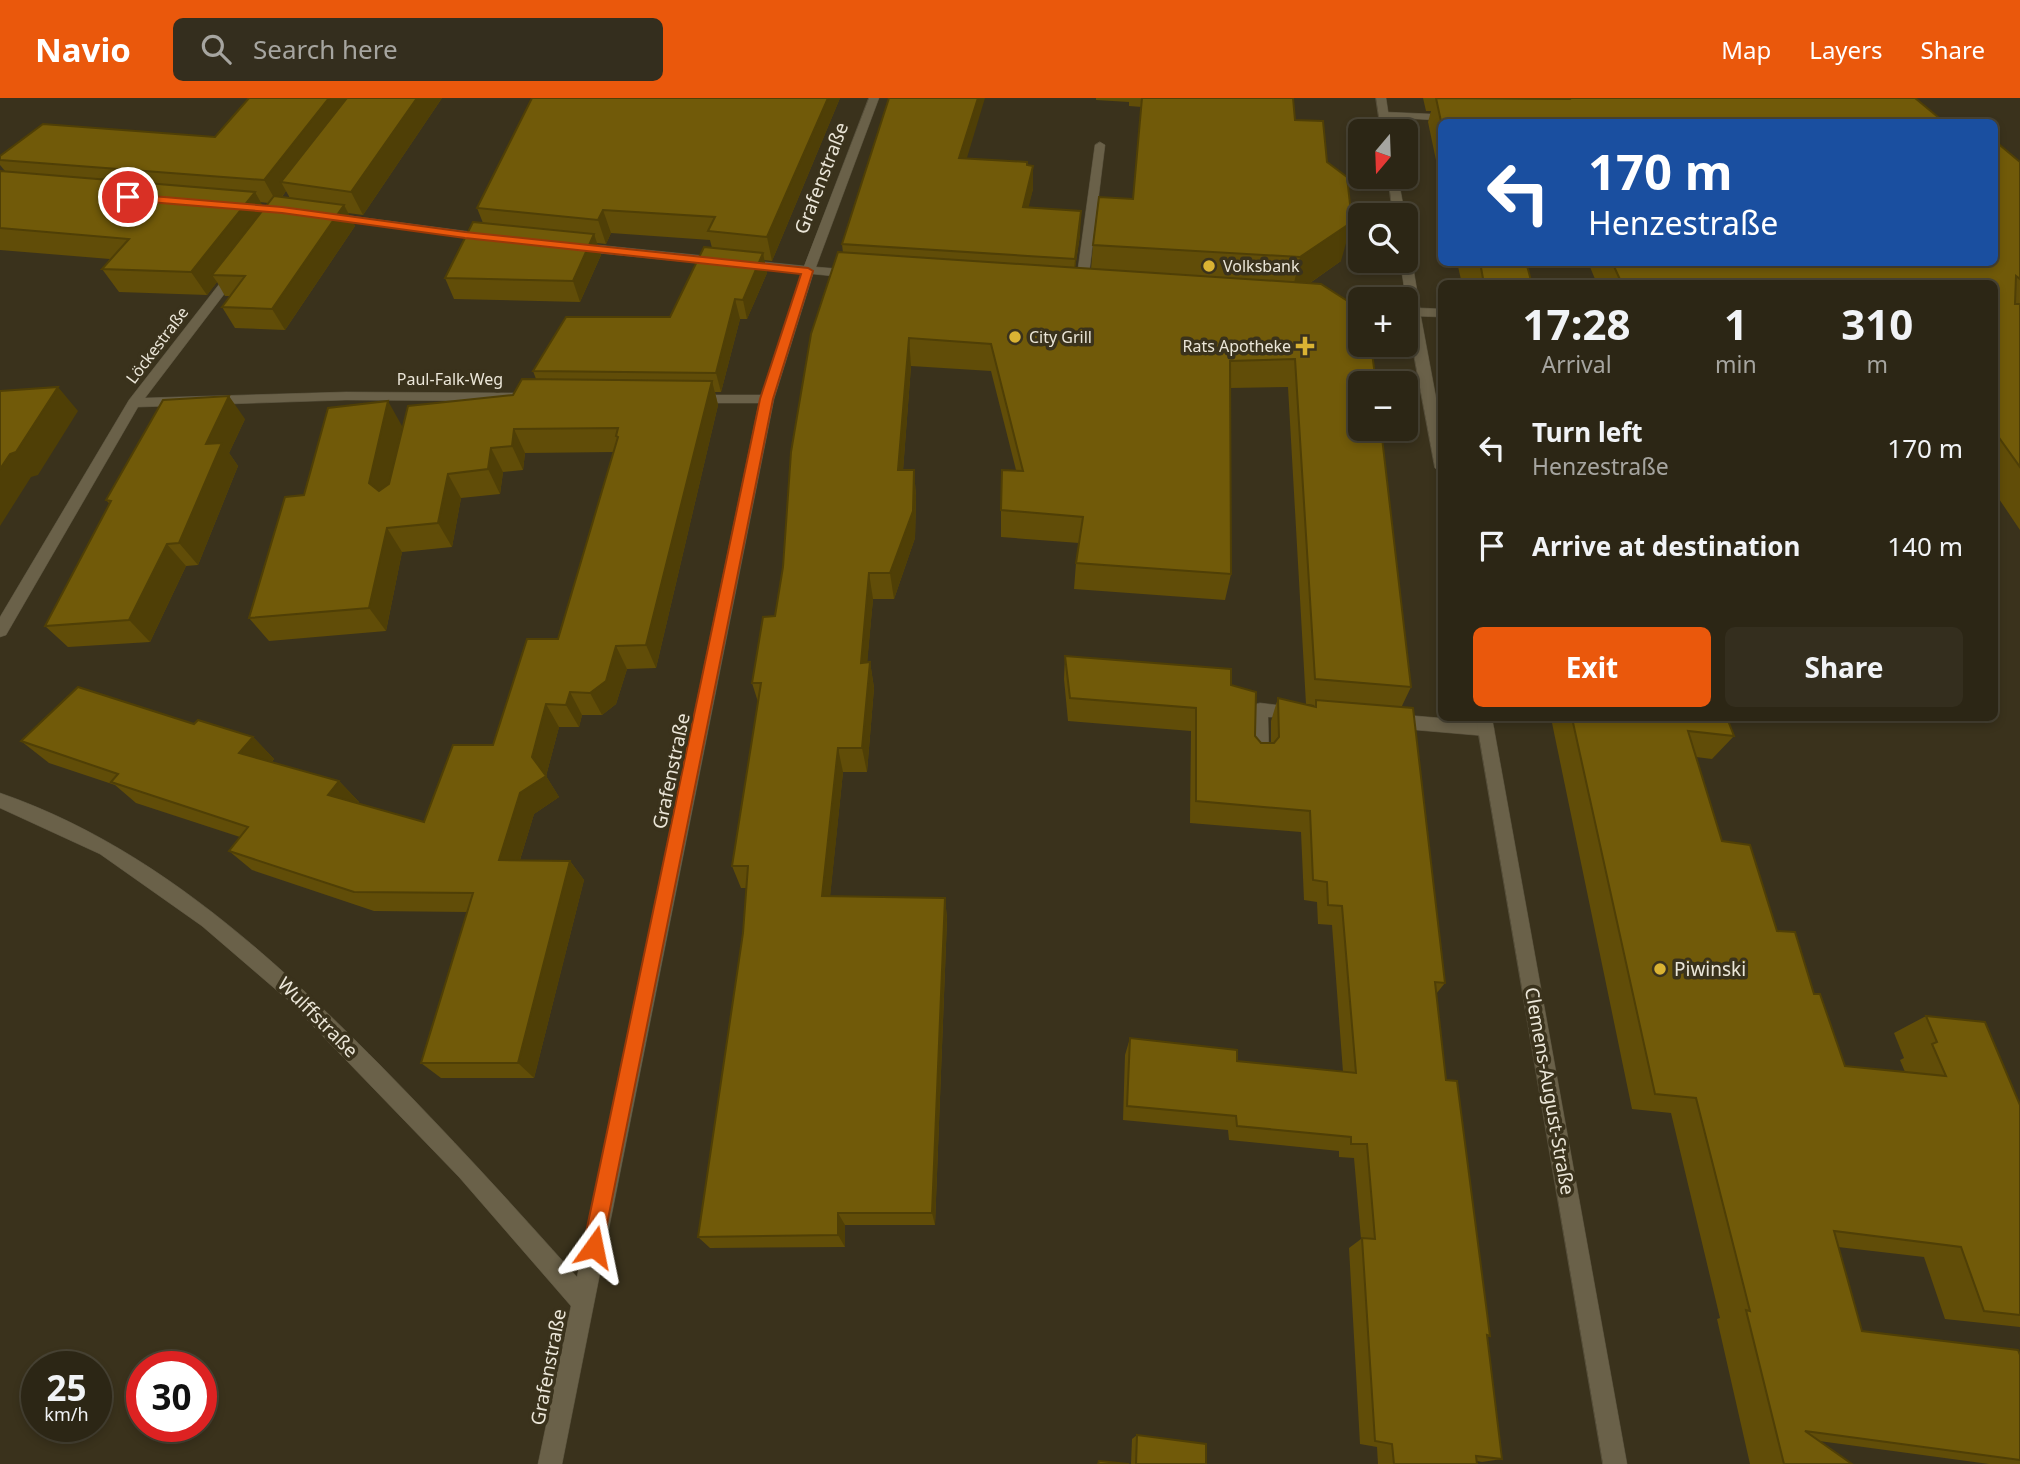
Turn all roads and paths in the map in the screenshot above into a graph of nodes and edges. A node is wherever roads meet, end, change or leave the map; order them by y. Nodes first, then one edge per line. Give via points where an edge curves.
1 (874, 98) edge
2 (1381, 98) edge
3 (1384, 115) junction
4 (1461, 118) edge
5 (1384, 119) edge
6 (1100, 145) dead end
7 (309, 214) edge
8 (506, 239) edge
9 (561, 245) edge
10 (241, 264) edge
11 (808, 271) junction
12 (862, 275) edge
13 (1067, 289) edge
14 (1418, 312) edge
15 (1438, 313) edge
16 (1418, 350) edge
17 (531, 397) edge
18 (683, 398) edge
19 (766, 399) junction
20 (134, 403) junction
21 (1438, 448) edge
22 (0, 631) edge
23 (1313, 714) edge
24 (1380, 720) edge
25 (1485, 723) edge
26 (1260, 758) edge
27 (0, 800) edge
28 (582, 1301) junction
29 (550, 1464) edge
30 (1615, 1464) edge

1 - 11 street, Grafenstraße
2 - 3 street
3 - 4 street
3 - 5 street
6 - 13 street via 1086,291
7 - 8 street
9 - 11 street
10 - 20 street, Löckestraße
11 - 12 street
11 - 19 street, Grafenstraße
14 - 15 street
16 - 21 street
17 - 20 street, Paul-Falk-Weg via 418,402 346,396
18 - 19 street
19 - 28 street, Grafenstraße
20 - 22 street, Löckestraße
23 - 26 street via 1260,710
24 - 25 street
25 - 30 street, Clemens-August-Straße
27 - 28 street, Wulffstraße via 106,848 209,920 295,993 467,1169
28 - 29 street, Grafenstraße

